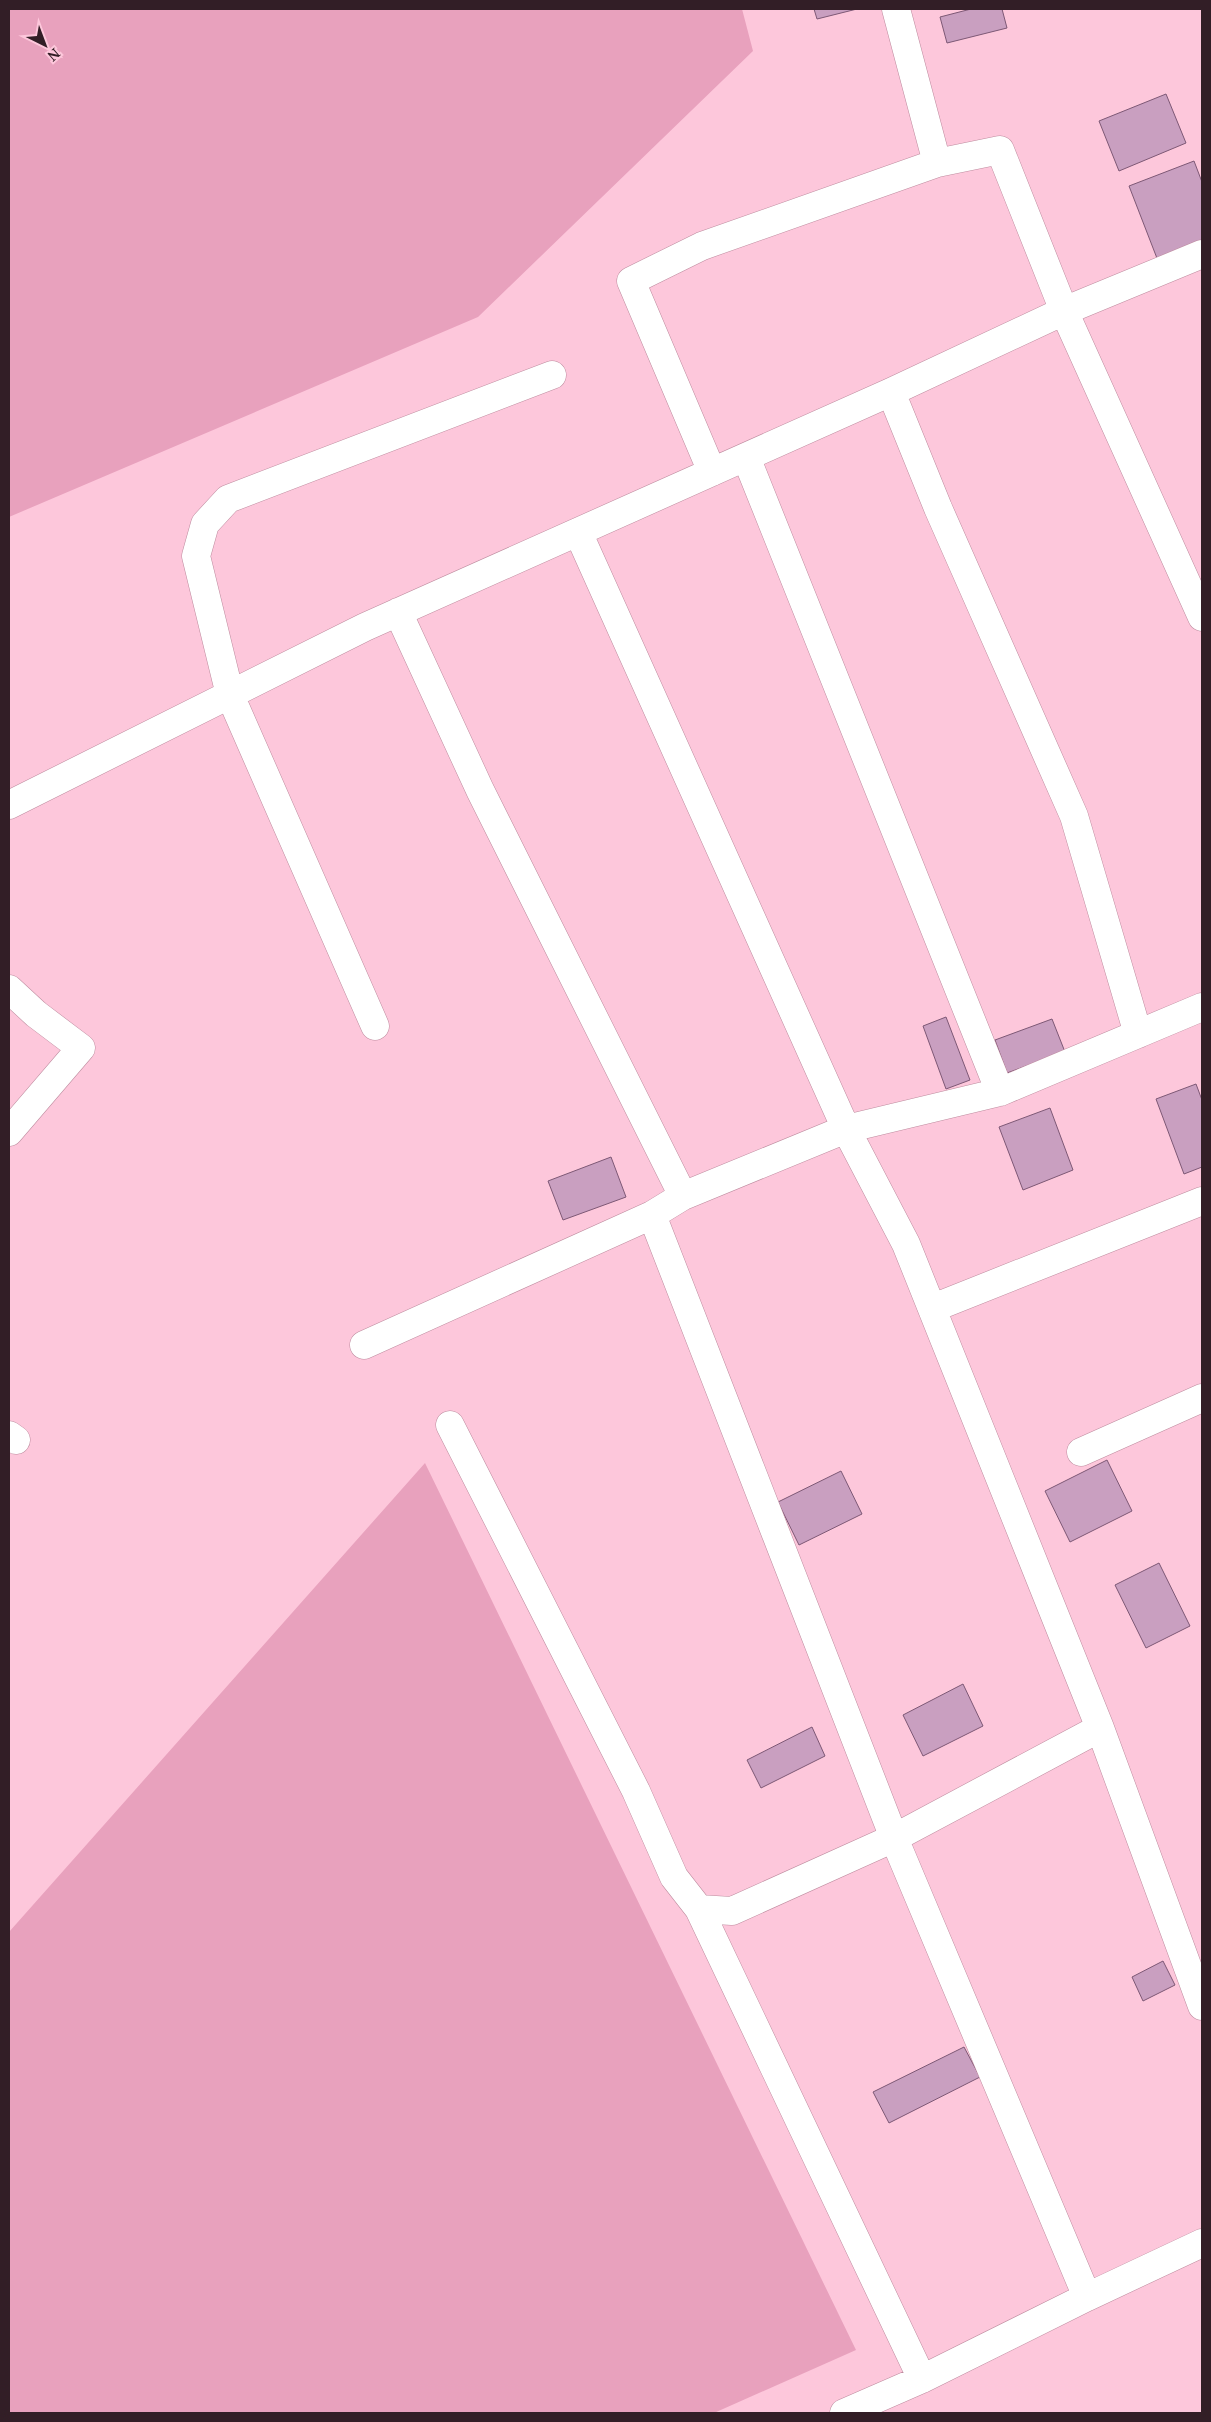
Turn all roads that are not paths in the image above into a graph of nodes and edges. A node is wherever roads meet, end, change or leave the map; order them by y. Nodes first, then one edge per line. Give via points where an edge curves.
1 (896, 9) edge
2 (936, 163) junction
3 (1202, 254) edge
4 (1064, 311) junction
5 (552, 375) dead end
6 (891, 392) junction
7 (746, 457) junction
8 (712, 472) junction
9 (578, 532) junction
10 (398, 612) junction
11 (1202, 617) edge
12 (230, 695) junction
13 (9, 805) edge
14 (9, 989) edge
15 (1202, 1008) edge
16 (376, 1026) dead end
17 (1138, 1034) junction
18 (1000, 1092) junction
19 (846, 1129) junction
20 (9, 1132) edge
21 (683, 1196) junction
22 (1202, 1201) edge
23 (652, 1215) junction
24 (932, 1308) junction
25 (364, 1345) dead end
26 (1202, 1398) edge
27 (450, 1425) dead end
28 (1080, 1452) dead end
29 (1100, 1728) junction
30 (894, 1838) junction
31 (699, 1909) junction
32 (1202, 2006) edge
33 (1202, 2243) edge
34 (1087, 2297) junction
35 (922, 2379) junction
36 (844, 2413) edge

1 - 2 street
2 - 4 street via 1000,150
2 - 8 street via 702,246 631,281
3 - 4 street
4 - 6 street
4 - 11 street
5 - 12 street via 228,499 205,524 196,556
6 - 7 street
6 - 17 street via 938,508 1074,816
7 - 8 street
7 - 18 street
8 - 9 street
9 - 10 street
9 - 19 street
10 - 12 street
10 - 21 street via 480,790
12 - 13 street
12 - 16 street
14 - 20 street via 81,1048
15 - 17 street
17 - 18 street
18 - 19 street
19 - 21 street
19 - 24 street via 906,1244
21 - 23 street
22 - 24 street
23 - 25 street
23 - 30 street
24 - 29 street
26 - 28 street
27 - 31 street via 636,1791 674,1877
29 - 30 street
29 - 32 street
30 - 31 street via 732,1911
30 - 34 street
31 - 35 street
33 - 34 street
34 - 35 street
35 - 36 street

